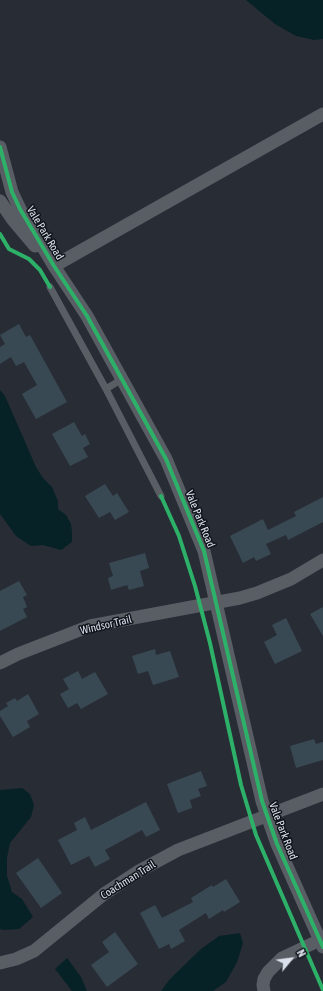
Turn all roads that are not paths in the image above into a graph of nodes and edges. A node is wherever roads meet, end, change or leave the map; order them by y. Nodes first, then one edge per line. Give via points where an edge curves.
1 (323, 114) edge
2 (0, 147) edge
3 (0, 201) edge
4 (54, 266) junction
5 (50, 287) dead end
6 (122, 380) junction
7 (106, 389) junction
8 (161, 496) dead end
9 (323, 560) edge
10 (216, 602) junction
11 (0, 663) edge
12 (323, 794) edge
13 (267, 816) junction
14 (321, 944) edge
15 (0, 962) edge
16 (264, 991) edge

1 - 4 street
2 - 4 street, Vale Park Road via 17,204
3 - 4 street, Vale Park Road via 13,220
4 - 6 street, Vale Park Road via 87,316
5 - 7 lane
6 - 7 lane
6 - 10 street, Vale Park Road via 166,459 204,551
7 - 8 lane
9 - 10 street, Windsor Trail via 272,588
10 - 11 street, Windsor Trail via 90,626
10 - 13 street, Vale Park Road
12 - 13 street, Coachman Trail
13 - 14 street, Vale Park Road
13 - 15 street, Coachman Trail via 178,850 139,871 104,894 34,951 16,959
14 - 16 street via 282,958 268,972 264,980

